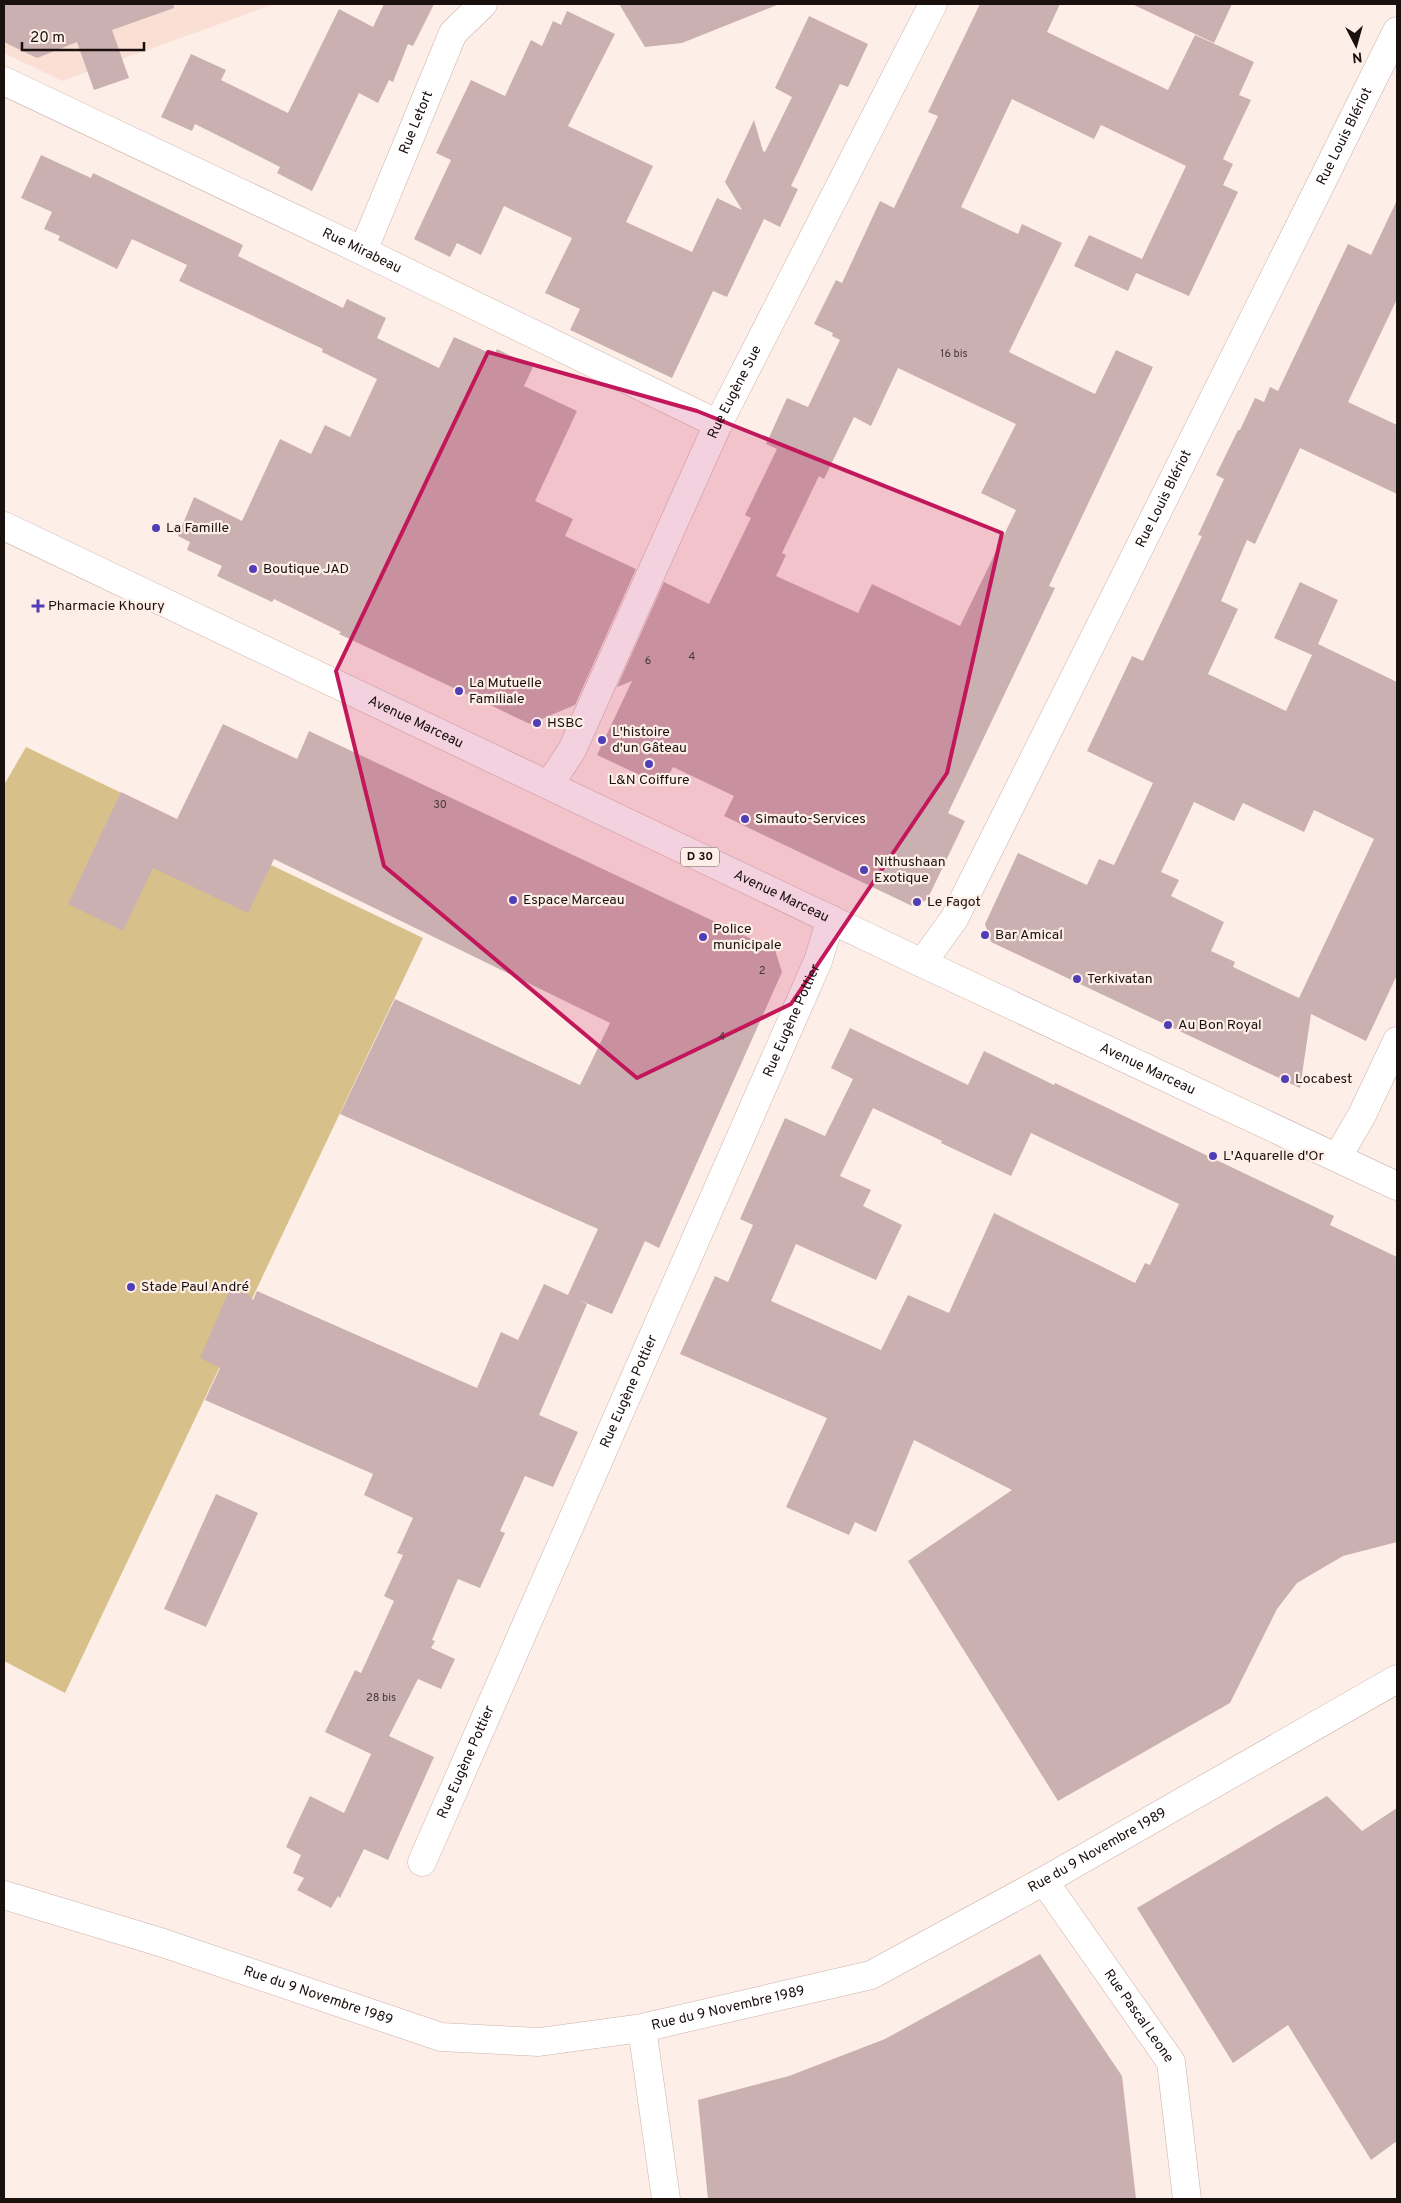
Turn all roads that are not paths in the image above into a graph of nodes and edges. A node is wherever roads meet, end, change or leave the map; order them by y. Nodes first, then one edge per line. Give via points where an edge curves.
1 (483, 4) edge
2 (933, 4) edge
3 (1397, 31) edge
4 (4, 81) edge
5 (363, 251) junction
6 (718, 424) junction
7 (4, 526) edge
8 (549, 785) junction
9 (831, 920) junction
10 (922, 963) junction
11 (1397, 1041) edge
12 (1337, 1158) junction
13 (1397, 1186) edge
14 (1397, 1679) edge
15 (422, 1862) dead end
16 (1044, 1881) junction
17 (4, 1895) edge
18 (642, 2028) junction
19 (666, 2199) edge
20 (1187, 2199) edge

1 - 5 street, Rue Letort via 453,33
2 - 6 street, Rue Eugène Sue
3 - 10 street, Rue Louis Blériot via 954,919
4 - 5 street, Rue Mirabeau
5 - 6 street, Rue Mirabeau
6 - 8 street, Rue Eugène Sue via 572,750
7 - 8 street, Avenue Marceau / D 30
8 - 9 street, Avenue Marceau / D 30
9 - 10 street, Avenue Marceau / D 30
9 - 15 street, Rue Eugène Pottier via 818,961
10 - 12 street, Avenue Marceau / D 30
11 - 12 street
12 - 13 street, Avenue Marceau / D 30
14 - 16 street, Rue du 9 Novembre 1989
16 - 18 street, Rue du 9 Novembre 1989 via 870,1975
16 - 20 street, Rue Pascal Leone via 1171,2062
17 - 18 street, Rue du 9 Novembre 1989 via 160,1942 441,2037 539,2042
18 - 19 street

